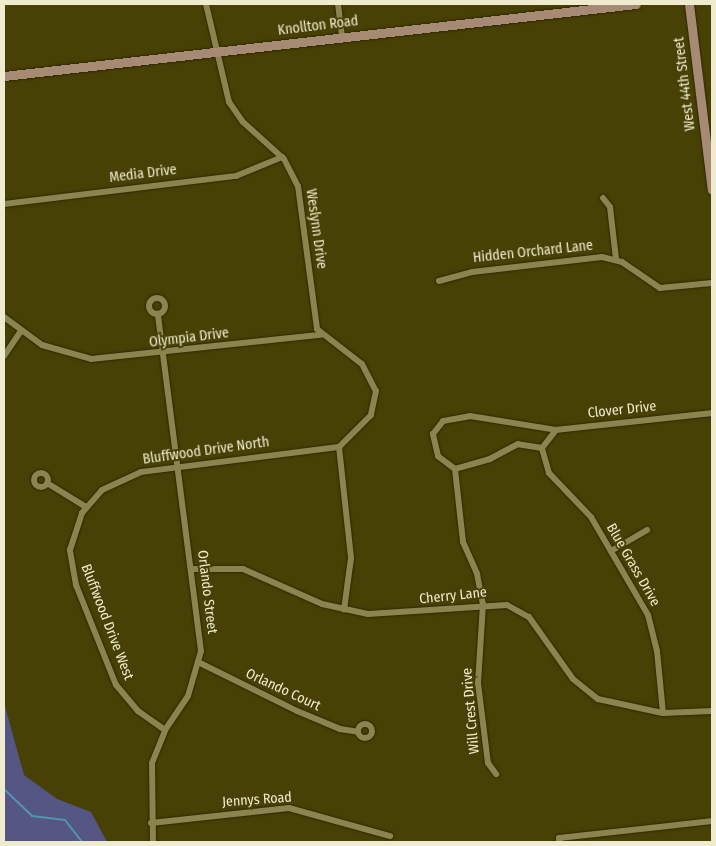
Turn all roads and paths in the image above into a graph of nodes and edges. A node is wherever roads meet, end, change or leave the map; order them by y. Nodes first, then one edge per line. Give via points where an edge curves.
1 (206, 4) edge
2 (338, 4) edge
3 (636, 4) edge
4 (689, 4) edge
5 (342, 37) junction
6 (218, 52) junction
7 (4, 76) edge
8 (282, 157) junction
9 (711, 170) edge
10 (712, 190) edge
11 (603, 198) dead end
12 (4, 204) edge
13 (616, 260) junction
14 (439, 281) dead end
15 (712, 283) edge
16 (158, 314) dead end
17 (4, 317) edge
18 (20, 332) junction
19 (321, 334) junction
20 (162, 354) junction
21 (4, 356) edge
22 (712, 413) edge
23 (556, 430) junction
24 (339, 447) junction
25 (542, 448) junction
26 (178, 466) junction
27 (454, 468) junction
28 (46, 483) dead end
29 (86, 506) junction
30 (647, 530) dead end
31 (611, 551) junction
32 (191, 569) junction
33 (483, 604) junction
34 (344, 610) junction
35 (200, 663) junction
36 (712, 711) edge
37 (663, 713) junction
38 (165, 730) junction
39 (358, 732) dead end
40 (496, 774) dead end
41 (712, 821) edge
42 (151, 823) junction
43 (390, 836) dead end
44 (153, 842) edge
45 (559, 842) edge

1 - 6 street, Weslynn Drive
2 - 5 street
3 - 5 street, Knollton Road
4 - 9 street, West 44th Street
5 - 6 street, Knollton Road
6 - 7 street, Knollton Road
6 - 8 street, Weslynn Drive via 220,75 232,107
8 - 12 street, Media Drive via 236,176
8 - 19 street, Weslynn Drive via 300,194 316,323
9 - 10 street, West 44th Street
11 - 13 street via 610,207
13 - 14 street, Hidden Orchard Lane via 472,272
13 - 15 street via 660,288
16 - 20 street, Orlando Street
17 - 18 street, Olympia Drive
18 - 20 street, Olympia Drive via 54,351 83,358
18 - 21 street
19 - 20 street, Olympia Drive
19 - 24 street via 354,357 371,378 377,394 374,410
20 - 26 street, Orlando Street
22 - 23 street, Clover Drive
23 - 25 street
23 - 27 street, Clover Drive via 513,426 476,416 443,422 433,431 434,447
24 - 26 street, Bluffwood Drive North
24 - 34 street via 351,558
25 - 27 street via 518,444 490,459
25 - 31 street, Blue Grass Drive via 549,473 584,508
26 - 29 street, Bluffwood Drive North via 124,478
26 - 32 street, Orlando Street
27 - 33 street, Will Crest Drive via 463,542 477,574
28 - 29 street
29 - 38 street, Bluffwood Drive West via 71,542 76,585 116,685 138,711
30 - 31 street
31 - 37 street, Blue Grass Drive via 652,627
32 - 34 street, Cherry Lane via 243,569
32 - 35 street, Orlando Street
33 - 34 street, Cherry Lane via 389,616
33 - 37 street, Cherry Lane via 507,605 527,615 572,679 593,697 618,707
33 - 40 street, Will Crest Drive via 478,683 488,763
35 - 38 street, Orlando Street via 188,696
35 - 39 street, Orlando Court via 340,730
36 - 37 street, Cherry Lane
38 - 42 street, Orlando Street via 151,771
41 - 45 street via 559,838
42 - 43 street, Jennys Road via 289,808
42 - 44 street, Orlando Street

